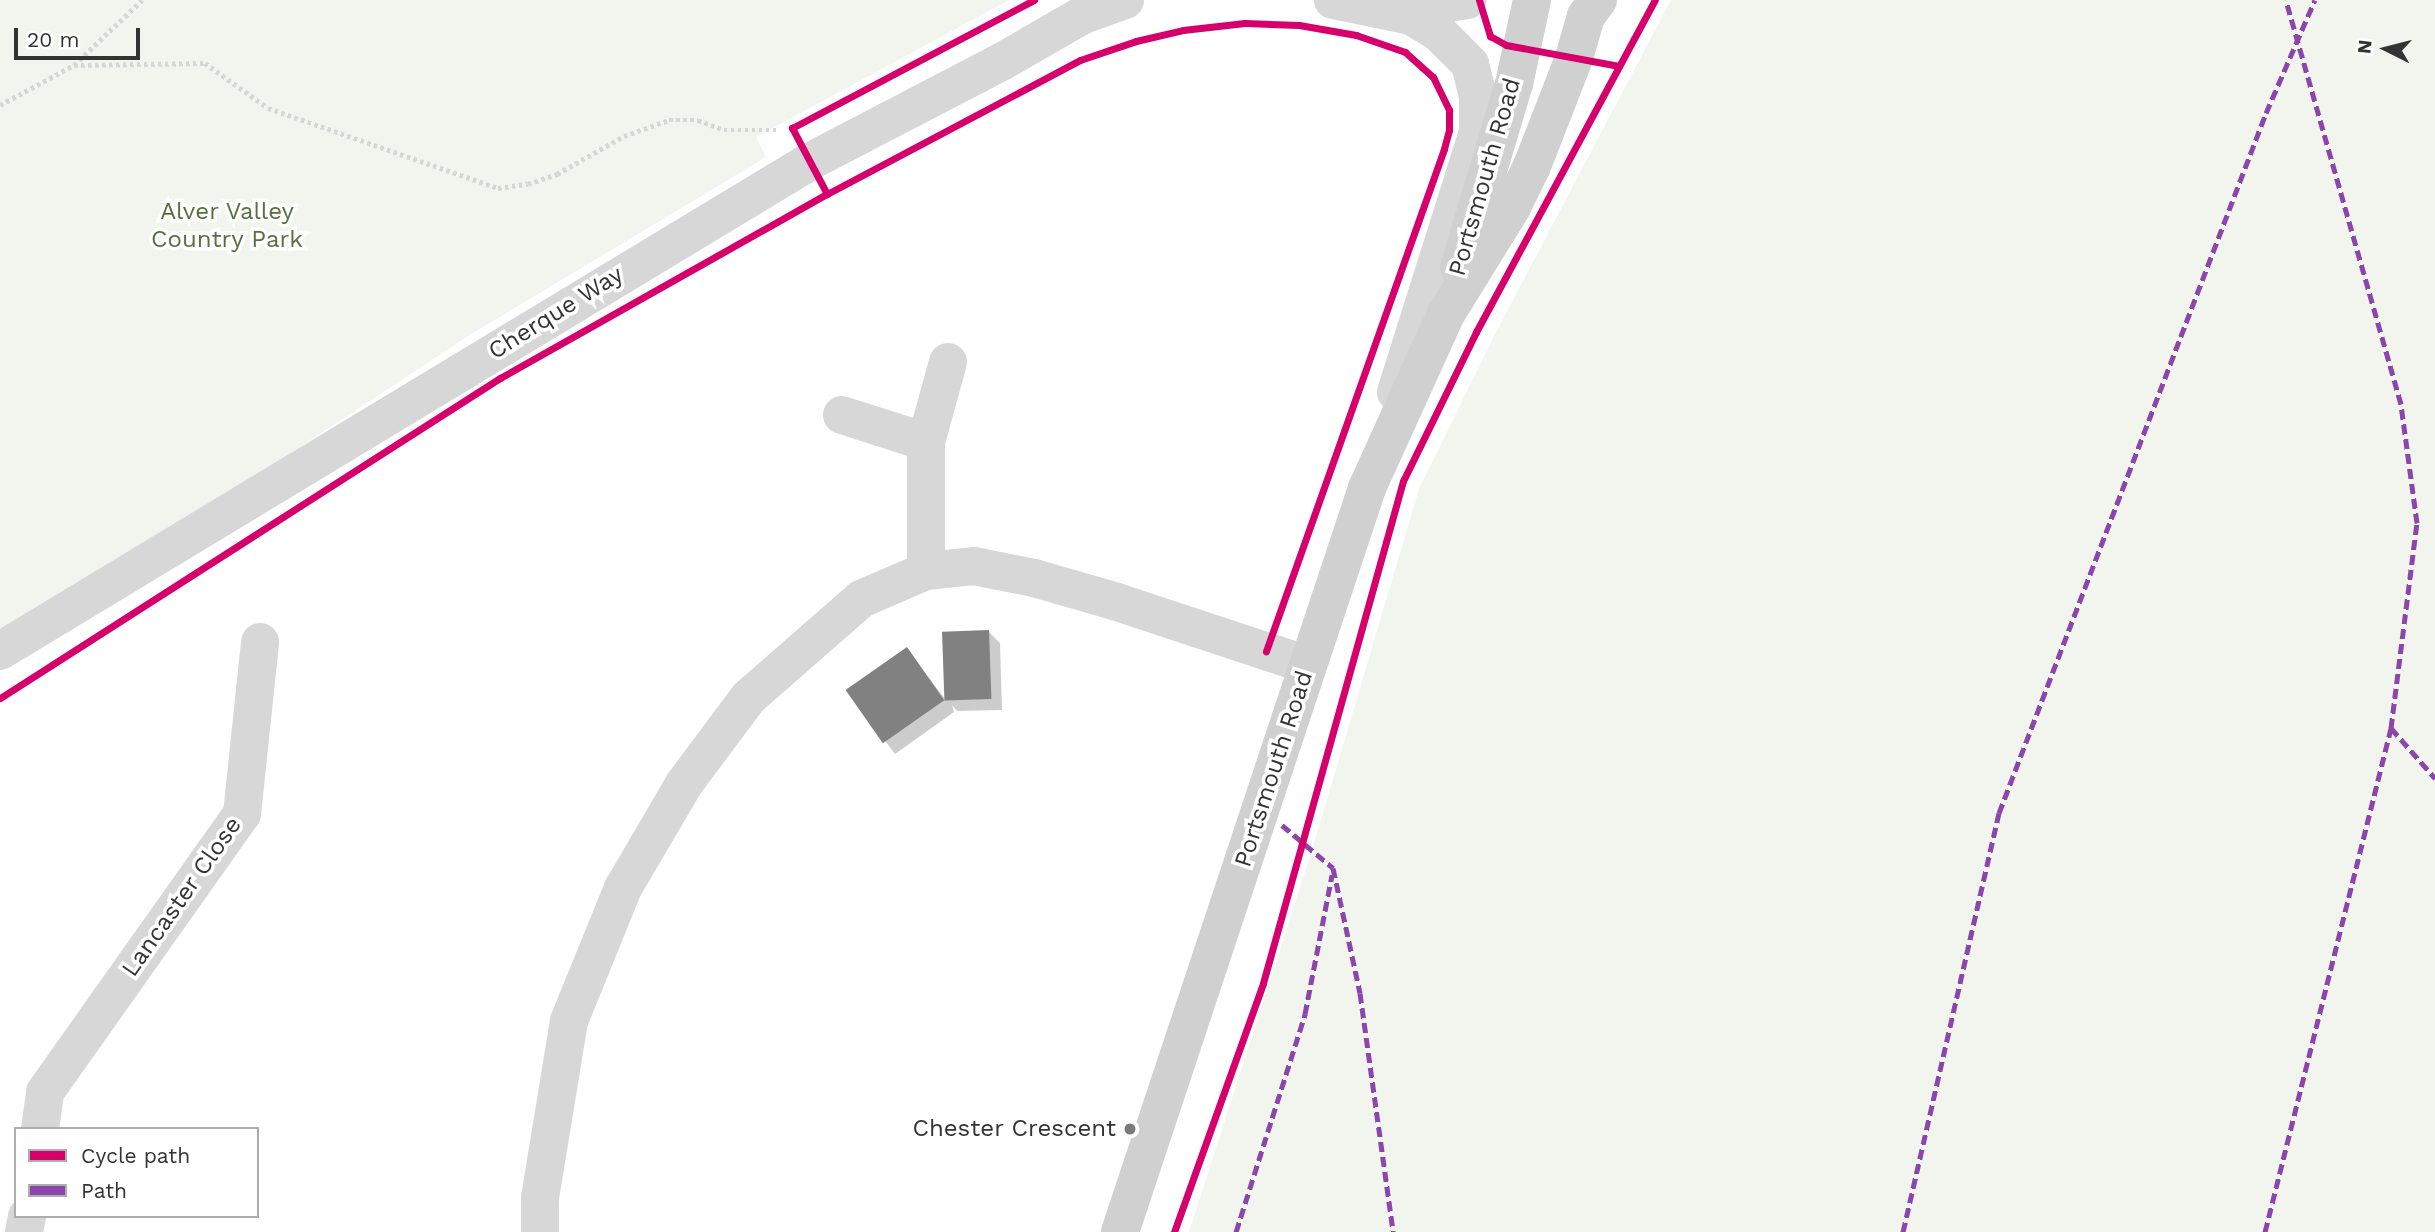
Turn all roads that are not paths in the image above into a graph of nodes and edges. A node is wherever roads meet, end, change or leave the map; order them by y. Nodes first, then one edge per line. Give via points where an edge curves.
1 (1125, 0) edge
2 (1334, 0) edge
3 (1467, 0) edge
4 (1532, 0) edge
5 (1584, 5) edge
6 (1380, 8) junction
7 (1446, 314) junction
8 (948, 362) dead end
9 (842, 415) dead end
10 (926, 442) junction
11 (1367, 488) junction
12 (926, 571) junction
13 (260, 642) dead end
14 (0, 651) edge
15 (1308, 665) junction
16 (40, 1127) edge
17 (540, 1232) edge
18 (1120, 1232) edge

1 - 14 street, Cherque Way via 1081,16 809,162
2 - 6 street
3 - 6 street via 1424,8
4 - 7 main road, Portsmouth Road via 1514,84
5 - 7 main road, Portsmouth Road via 1574,58 1532,166
6 - 11 street via 1410,16 1463,55 1479,95 1478,132
7 - 11 main road, Portsmouth Road
8 - 10 street
9 - 10 street
10 - 12 street
11 - 15 main road, Portsmouth Road
12 - 15 street via 974,566 1034,578
12 - 17 street via 861,599 748,698 684,784 636,864 569,1021 540,1198
13 - 16 street, Lancaster Close via 242,814 45,1092
15 - 18 main road, Portsmouth Road

